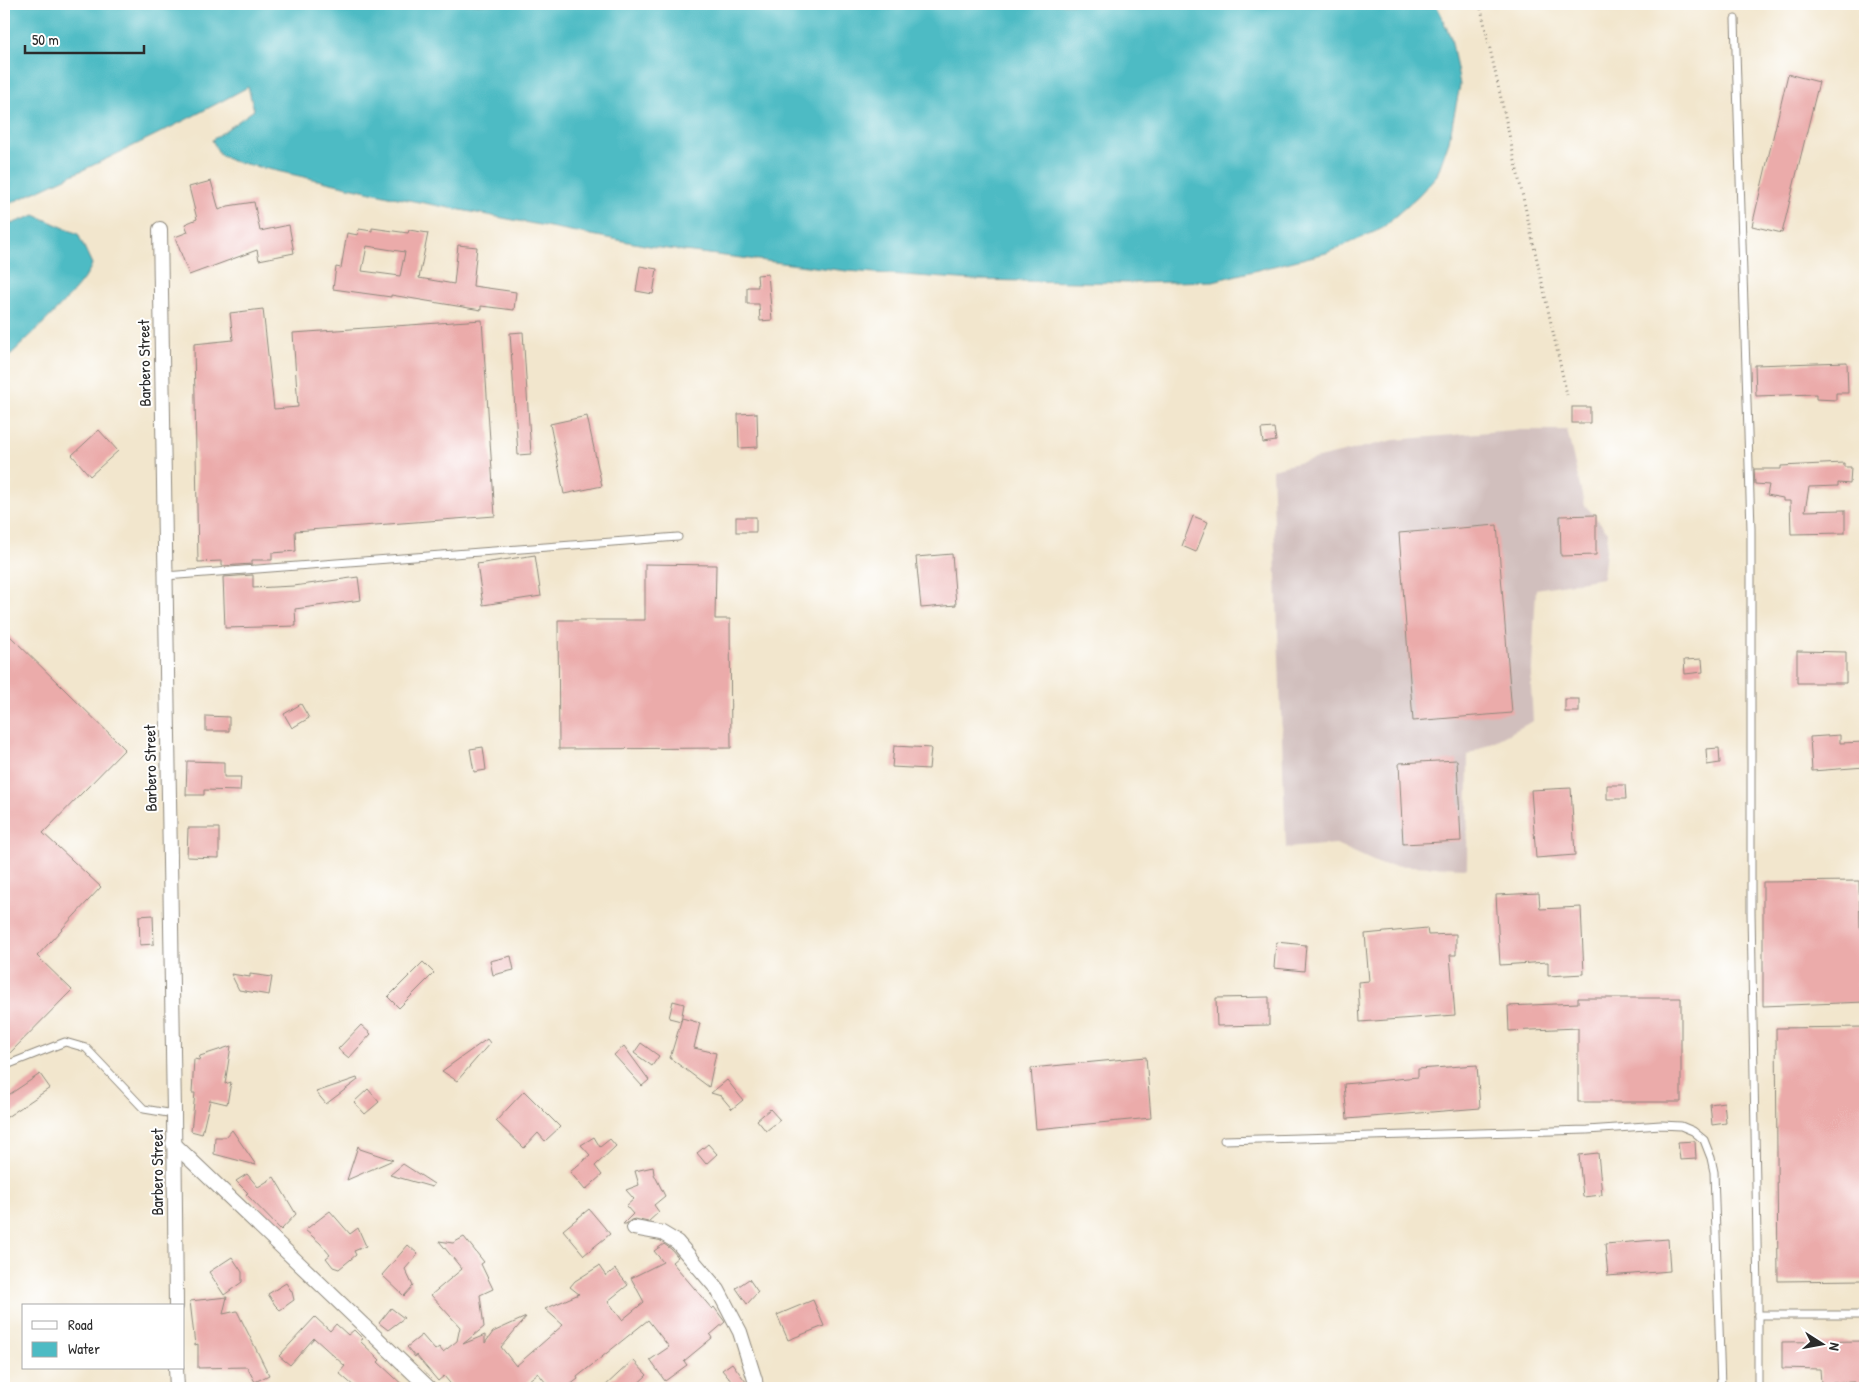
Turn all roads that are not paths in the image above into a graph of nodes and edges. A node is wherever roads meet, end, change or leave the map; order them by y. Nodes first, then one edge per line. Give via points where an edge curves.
1 (1735, 19) dead end
2 (160, 229) dead end
3 (678, 536) dead end
4 (165, 576) junction
5 (4, 1066) edge
6 (174, 1114) junction
7 (1224, 1140) dead end
8 (173, 1143) junction
9 (634, 1228) dead end
10 (176, 1304) edge
11 (1758, 1315) junction
12 (1865, 1315) edge
13 (176, 1370) edge
14 (177, 1388) edge
15 (429, 1388) edge
16 (756, 1388) edge
17 (1721, 1388) edge
18 (1758, 1388) edge

1 - 11 lane via 1751,529 1751,912
2 - 4 street, Barbero Street
3 - 4 lane
4 - 6 street, Barbero Street
5 - 6 lane via 65,1042 86,1048 144,1108
6 - 8 street, Barbero Street
7 - 17 lane via 1661,1125 1681,1126 1693,1131 1704,1140 1714,1172
8 - 10 street, Barbero Street
8 - 15 street
9 - 16 street via 662,1233 677,1242 718,1290 740,1332
11 - 12 lane
11 - 18 lane
13 - 14 street

